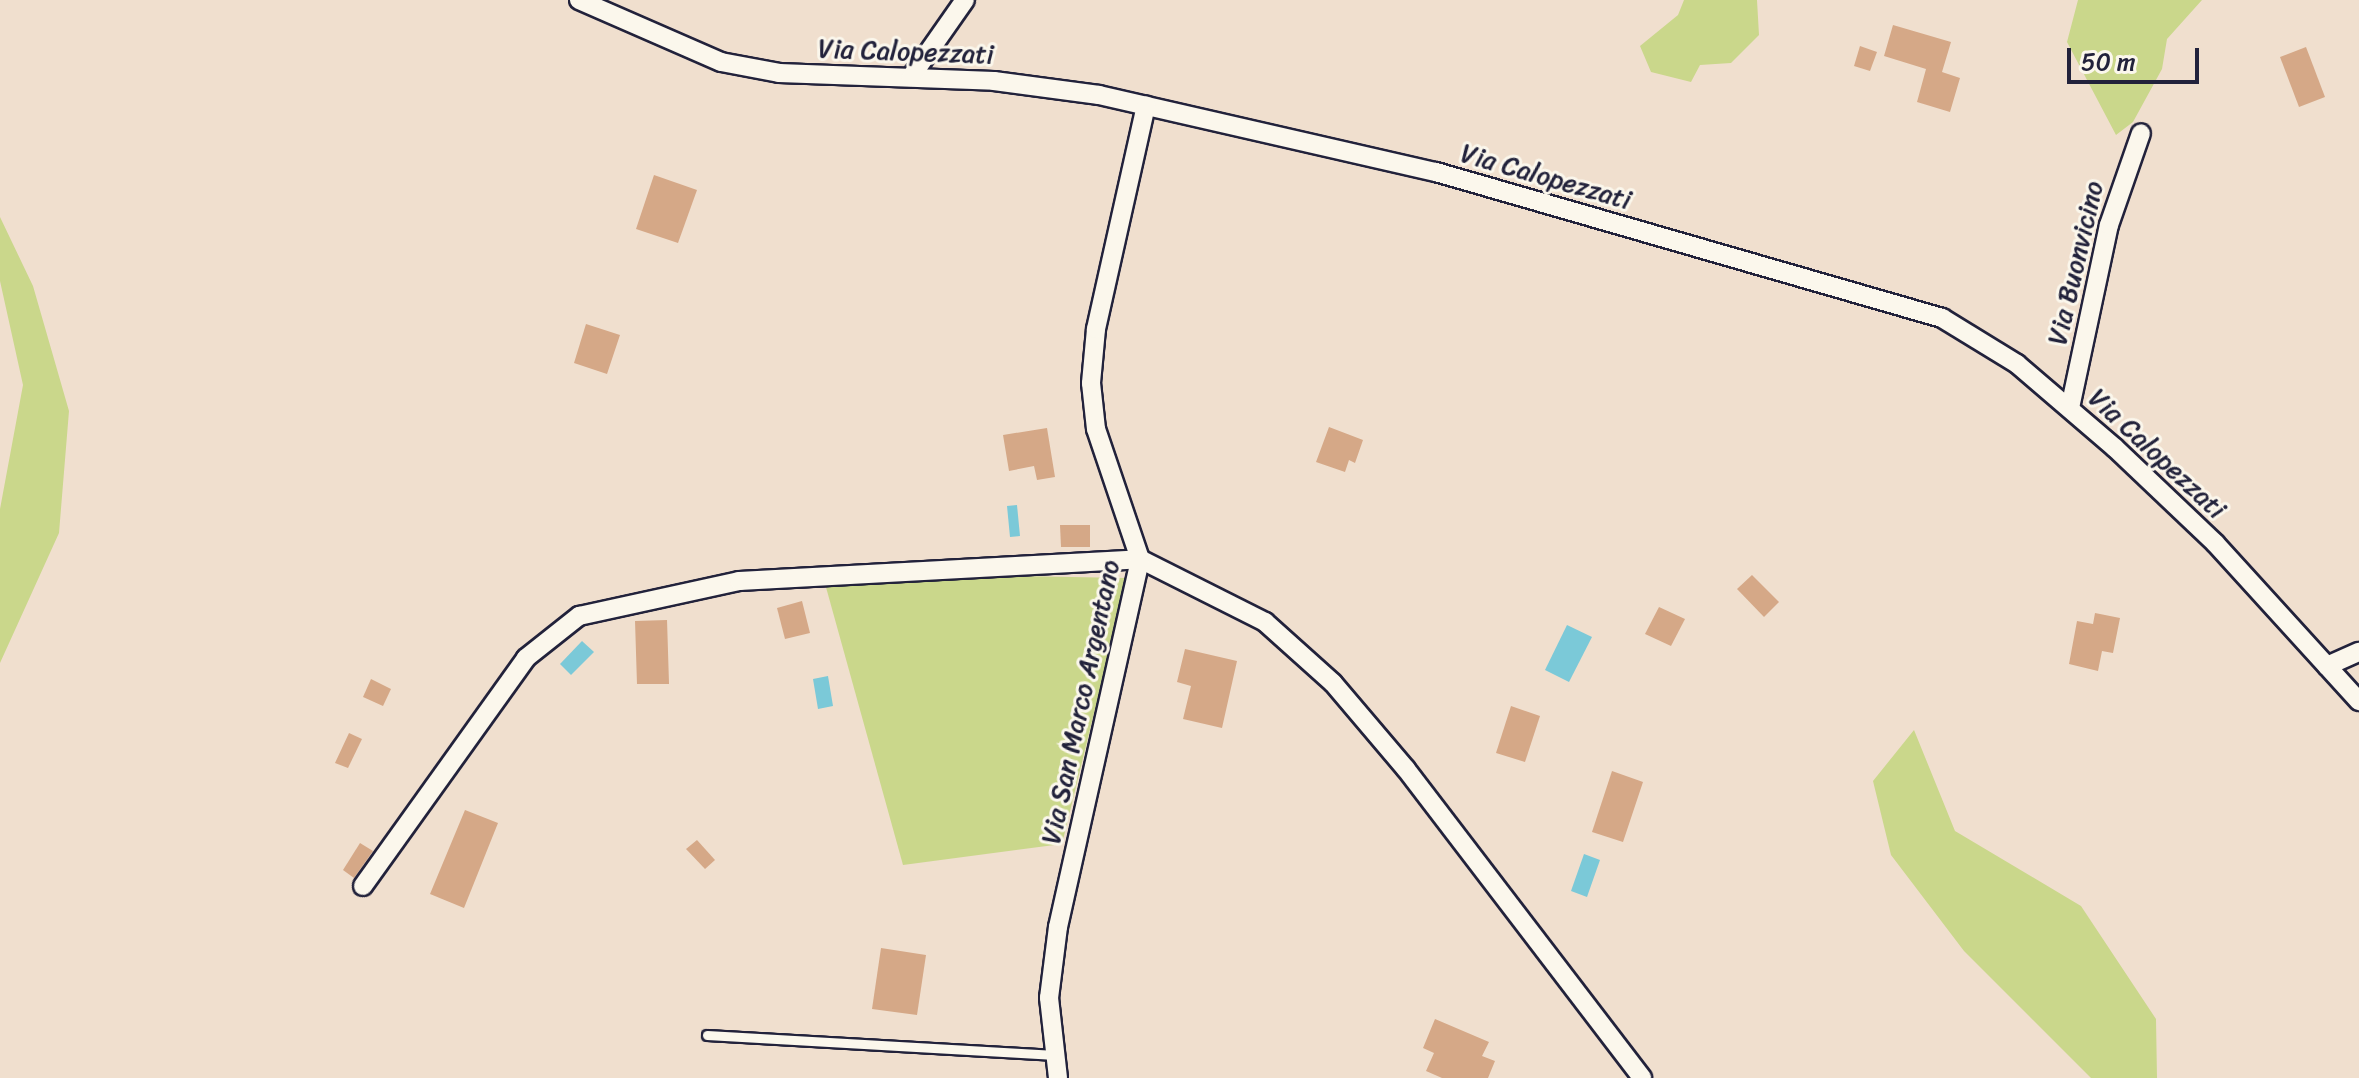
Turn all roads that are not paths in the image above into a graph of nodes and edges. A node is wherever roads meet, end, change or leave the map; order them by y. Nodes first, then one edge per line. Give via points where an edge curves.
1 (579, 0) edge
2 (965, 0) edge
3 (911, 77) junction
4 (1146, 106) junction
5 (2141, 133) dead end
6 (2070, 408) junction
7 (1140, 559) junction
8 (2359, 652) edge
9 (2327, 666) junction
10 (2359, 701) edge
11 (363, 886) dead end
12 (707, 1035) dead end
13 (1055, 1055) junction
14 (1058, 1078) edge
15 (1642, 1078) edge

1 - 3 street, Via Calopezzati via 675,46 730,65 802,75
2 - 3 street
3 - 4 street, Via Calopezzati via 1030,84
4 - 6 street, Via Calopezzati via 1436,172 1929,313 1993,346
4 - 7 street, Via San Marco Argentano via 1096,329 1091,383 1096,429
5 - 6 street, Via Buonvicino via 2109,225
6 - 9 street, Via Calopezzati via 2215,543
7 - 11 street via 739,581 579,616 526,658
7 - 13 street, Via San Marco Argentano via 1058,927 1049,998
7 - 15 street via 1258,618 1333,683 1406,769
8 - 9 street
9 - 10 street, Via Calopezzati
12 - 13 lane
13 - 14 street, Via San Marco Argentano

